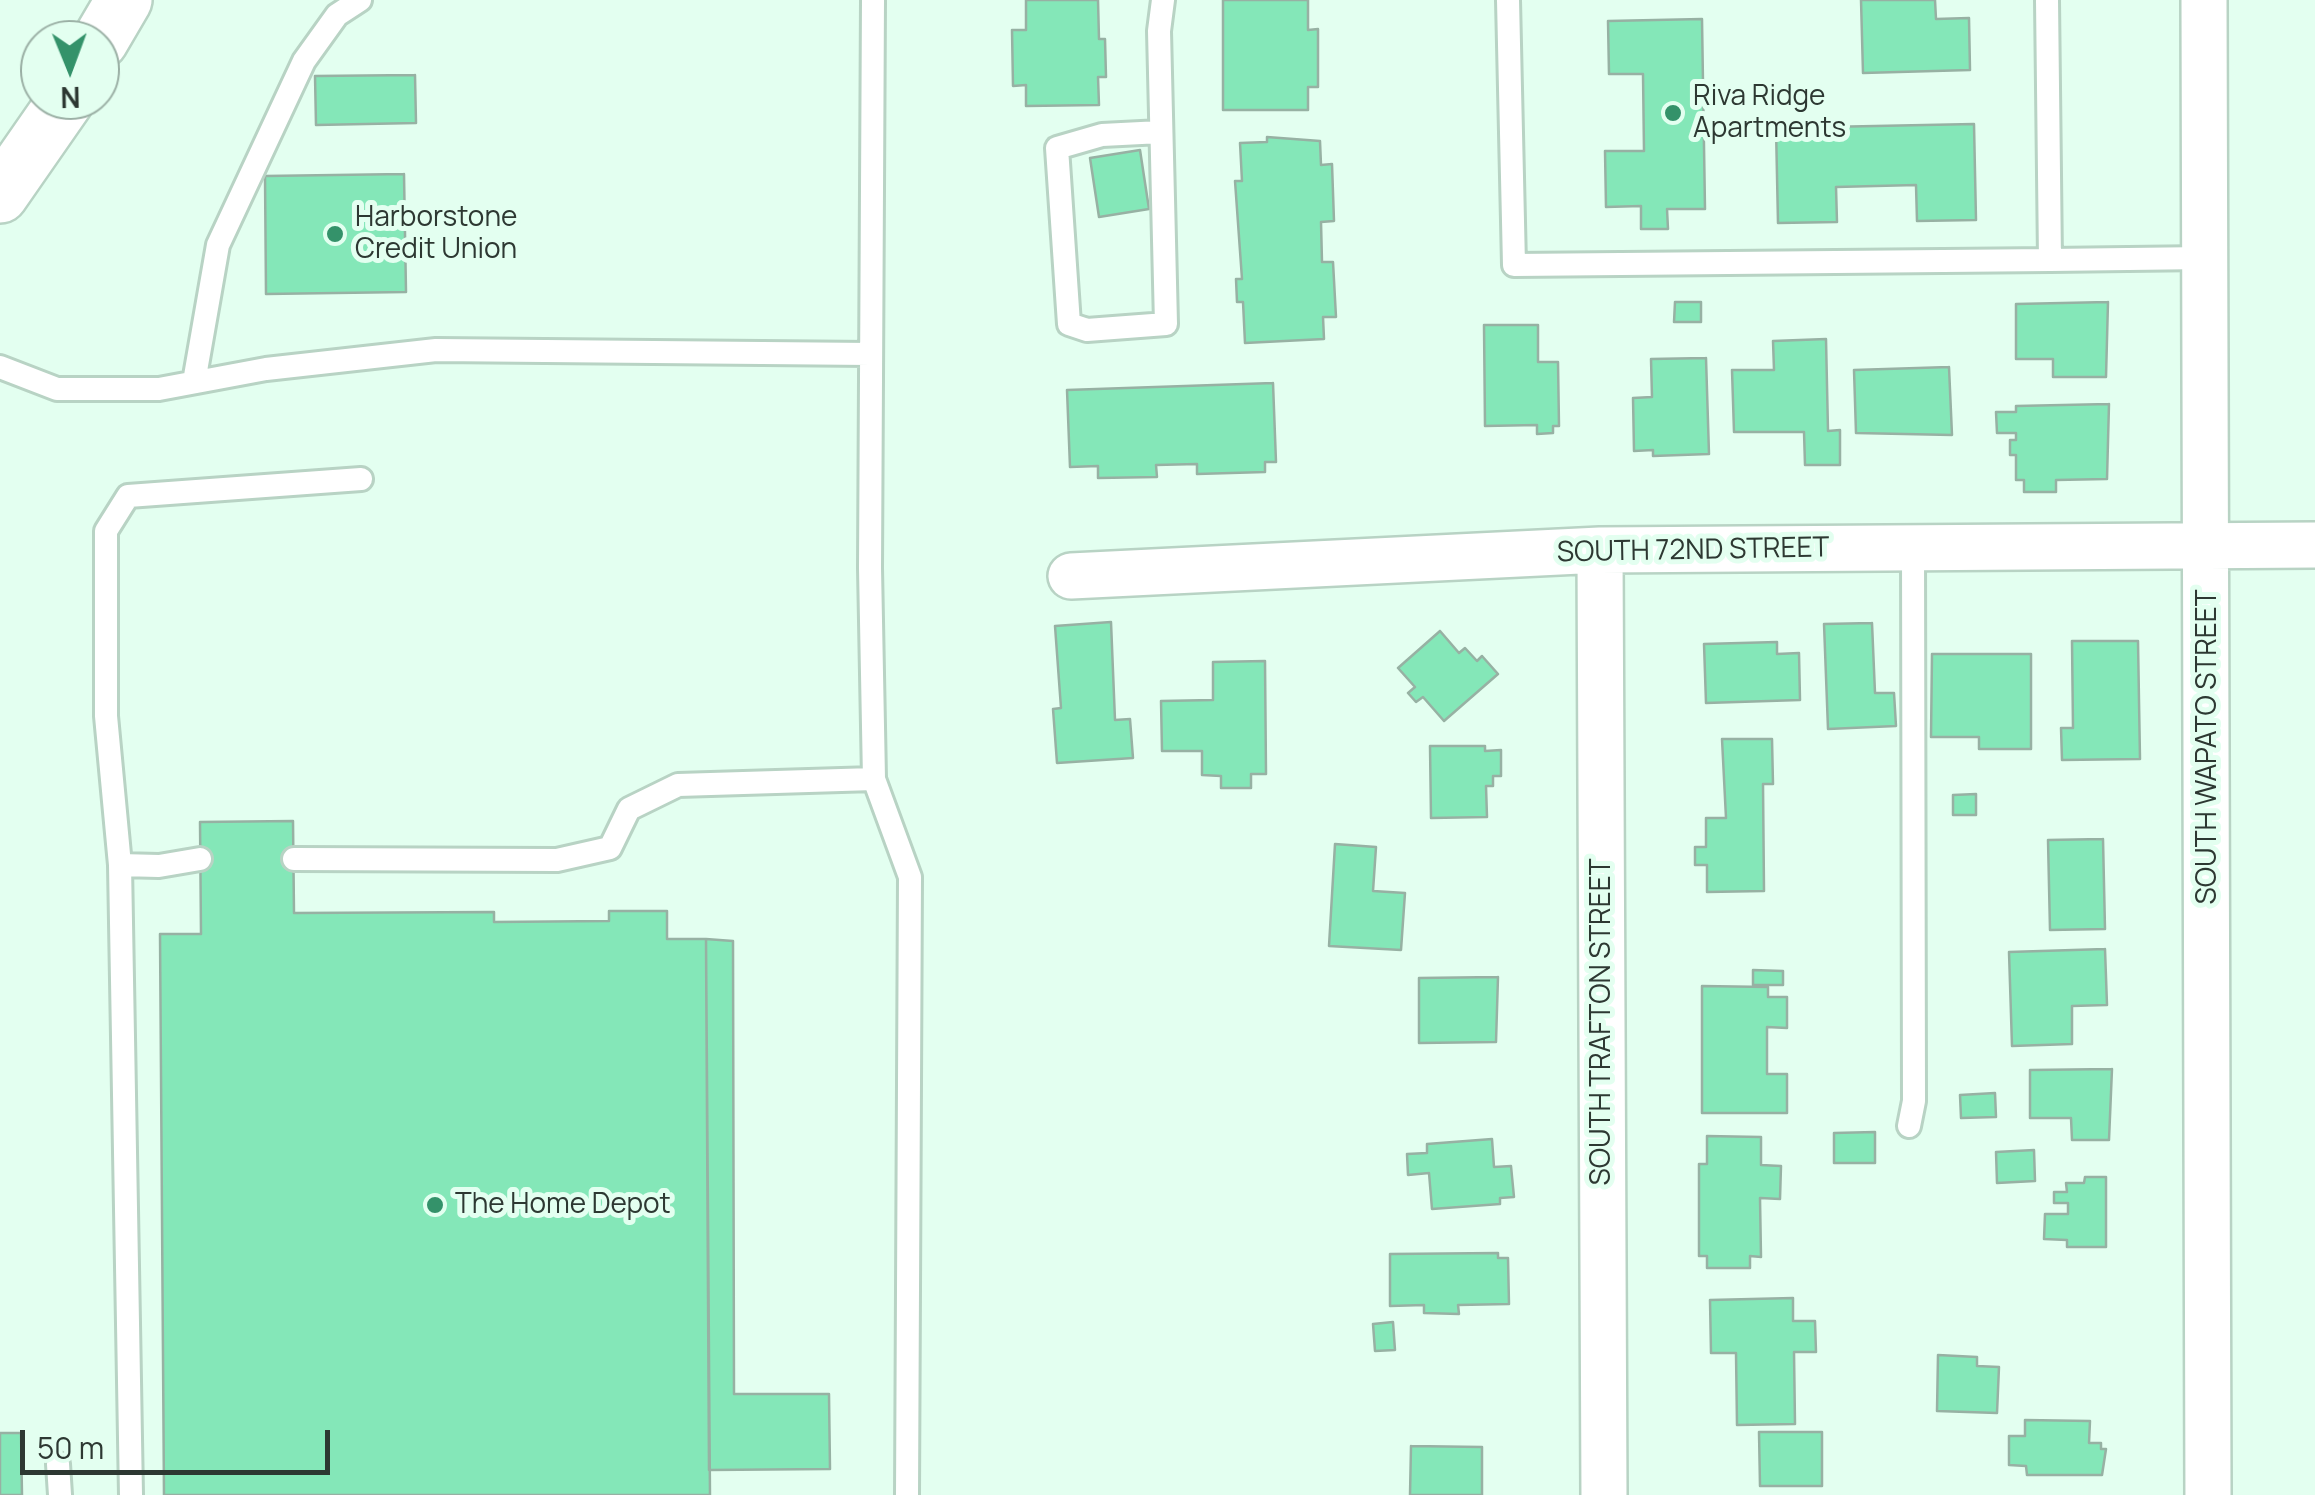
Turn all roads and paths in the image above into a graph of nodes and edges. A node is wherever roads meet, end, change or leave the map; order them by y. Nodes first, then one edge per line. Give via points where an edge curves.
1 (360, 0) edge
2 (874, 0) edge
3 (1163, 0) edge
4 (1508, 0) edge
5 (2047, 0) edge
6 (2204, 0) edge
7 (52, 120) edge
8 (1161, 132) junction
9 (0, 195) edge
10 (2206, 258) junction
11 (2050, 260) junction
12 (871, 354) junction
13 (0, 368) edge
14 (194, 382) junction
15 (361, 479) dead end
16 (2315, 544) edge
17 (2208, 546) junction
18 (1912, 548) junction
19 (1600, 550) junction
20 (1071, 576) dead end
21 (874, 779) junction
22 (294, 858) dead end
23 (200, 859) dead end
24 (120, 865) junction
25 (1908, 1126) dead end
26 (58, 1464) dead end
27 (60, 1495) edge
28 (131, 1495) edge
29 (907, 1495) edge
30 (1604, 1495) edge
31 (2208, 1495) edge

1 - 14 lane via 338,15 304,61 218,245
2 - 12 lane
3 - 8 lane
4 - 11 lane via 1514,265
5 - 11 lane
6 - 10 street, SOUTH WAPATO STREET
7 - 9 main road
8 - 8 lane via 1166,324 1087,330 1069,324 1057,148 1102,135
10 - 11 lane
10 - 17 street, SOUTH WAPATO STREET
12 - 14 lane via 436,350
12 - 21 lane
13 - 14 lane via 58,389 158,389
15 - 24 lane via 128,496 113,520 106,532 106,716
16 - 17 street, SOUTH 72ND STREET
17 - 18 street, SOUTH 72ND STREET
17 - 31 street, SOUTH WAPATO STREET
18 - 19 street, SOUTH 72ND STREET
18 - 25 lane via 1914,1101
19 - 20 street, SOUTH 72ND STREET
19 - 30 street, SOUTH TRAFTON STREET
21 - 22 lane via 678,784 628,810 610,848 557,860
21 - 29 lane via 910,877
23 - 24 lane
24 - 28 lane
26 - 27 lane

